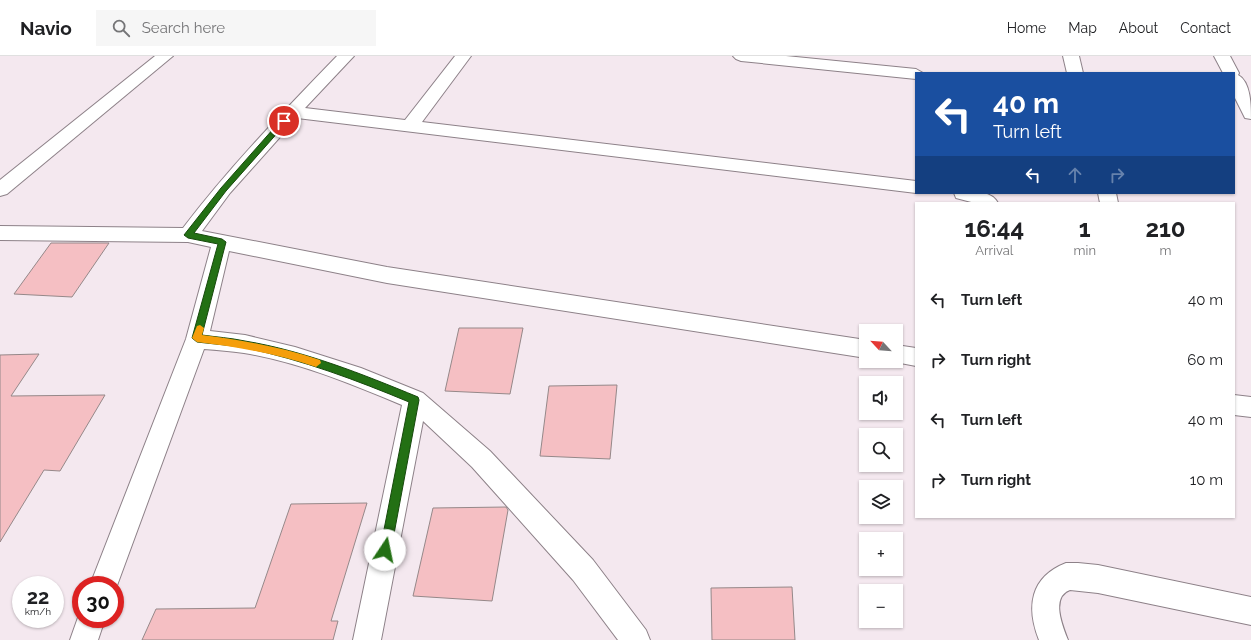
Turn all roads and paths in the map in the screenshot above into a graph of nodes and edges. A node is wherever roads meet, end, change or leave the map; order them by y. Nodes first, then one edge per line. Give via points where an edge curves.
1 (165, 56) edge
2 (346, 56) edge
3 (463, 56) edge
4 (741, 56) edge
5 (1071, 56) edge
6 (1222, 56) edge
7 (1075, 72) edge
8 (1230, 72) edge
9 (915, 74) edge
10 (1235, 81) edge
11 (292, 112) junction
12 (1251, 114) edge
13 (409, 127) junction
14 (915, 187) edge
15 (0, 190) edge
16 (967, 194) edge
17 (987, 202) edge
18 (0, 233) edge
19 (188, 235) junction
20 (222, 242) junction
21 (197, 338) junction
22 (859, 348) edge
23 (903, 355) edge
24 (915, 357) edge
25 (415, 400) junction
26 (1235, 405) edge
27 (1251, 407) edge
28 (107, 576) edge
29 (1251, 611) edge
30 (89, 628) edge
31 (84, 640) edge
32 (368, 640) edge
33 (636, 640) edge
34 (1054, 640) edge

1 - 15 street
2 - 11 street
3 - 13 street
4 - 9 street
5 - 7 street
6 - 8 street
10 - 12 street
11 - 13 street
11 - 19 street via 244,165
13 - 14 street
16 - 17 street
18 - 19 street
19 - 20 street
20 - 21 street
20 - 22 street via 387,275
21 - 25 street via 245,344 295,356 353,375
21 - 28 street
23 - 24 street
25 - 32 street
25 - 33 street via 481,459 583,570
26 - 27 street
29 - 34 street via 1098,579 1064,577 1052,588 1046,603 1046,619
30 - 31 street

